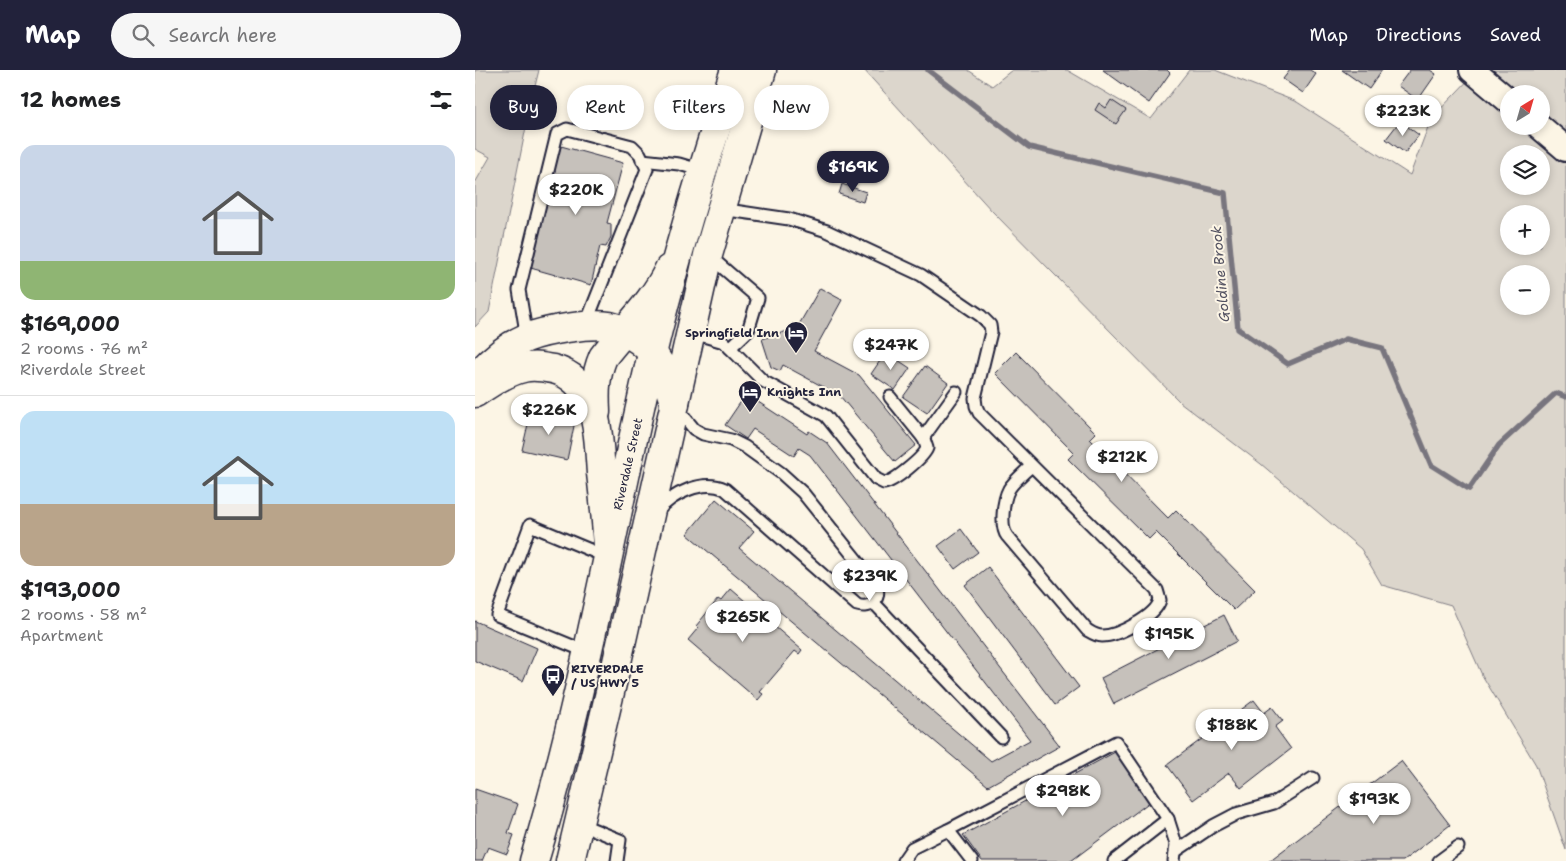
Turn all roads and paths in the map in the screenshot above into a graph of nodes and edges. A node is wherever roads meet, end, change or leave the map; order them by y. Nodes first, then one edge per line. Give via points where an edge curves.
1 (735, 70) edge
2 (762, 70) edge
3 (1472, 70) edge
4 (1500, 93) edge
5 (1550, 135) edge
6 (1566, 149) edge
7 (642, 160) junction
8 (703, 171) junction
9 (721, 209) junction
10 (683, 236) junction
11 (708, 255) junction
12 (585, 326) junction
13 (624, 332) junction
14 (690, 332) junction
15 (535, 336) junction
16 (730, 348) junction
17 (653, 353) junction
18 (566, 374) junction
19 (475, 378) edge
20 (475, 392) edge
21 (956, 392) dead end
22 (890, 397) dead end
23 (675, 405) junction
24 (597, 428) junction
25 (923, 438) junction
26 (1031, 466) junction
27 (647, 525) junction
28 (608, 553) junction
29 (874, 603) junction
30 (587, 652) junction
31 (1001, 737) dead end
32 (1313, 778) dead end
33 (1168, 819) junction
34 (580, 824) junction
35 (948, 830) junction
36 (1458, 847) dead end
37 (1175, 856) edge
38 (535, 861) edge
39 (570, 861) edge
40 (617, 861) edge
41 (903, 861) edge
42 (972, 861) edge
43 (1114, 861) edge
44 (1439, 861) edge

1 - 8 main road, Riverdale Street
2 - 9 main road
3 - 4 street
5 - 6 street
7 - 8 lane via 679,164
7 - 12 lane via 647,169
7 - 15 lane via 632,146 567,129 557,134 519,290
8 - 10 main road, Riverdale Street
9 - 11 main road
9 - 26 lane via 789,219 827,230 921,275 981,316 990,325 991,332 975,398 976,406
10 - 13 main road via 662,283
10 - 17 main road, Riverdale Street
11 - 14 main road
11 - 16 lane via 758,298 748,331
12 - 13 main road via 611,326
12 - 15 main road
13 - 17 main road
13 - 24 main road via 603,357 599,368 595,388
14 - 16 lane via 720,340
14 - 23 main road
15 - 18 main road
15 - 19 main road via 498,356
16 - 25 lane via 763,382 826,416 881,482 890,482 922,456 927,448
17 - 23 main road via 665,372
17 - 28 main road, Riverdale Street
18 - 20 main road via 544,367 520,368
18 - 24 main road via 585,391
21 - 25 lane
22 - 25 lane
23 - 27 main road
23 - 29 lane via 694,429 745,447 792,482 875,583 878,594
24 - 28 main road
26 - 26 lane via 1157,590 1160,600 1155,610 1121,632 1102,636 1087,630 1003,530 1008,492
27 - 29 lane via 672,497 694,488 717,486 725,489 857,606 867,607
27 - 34 main road
28 - 30 main road, Riverdale Street
28 - 30 lane via 530,526 497,614
29 - 31 lane
30 - 38 main road, Riverdale Street
32 - 37 lane via 1274,803 1236,814 1213,826
33 - 35 lane via 1116,742
33 - 37 lane via 1177,844
33 - 43 lane
34 - 39 main road
34 - 40 lane via 619,840
35 - 41 lane via 911,848
35 - 42 lane
36 - 44 lane

